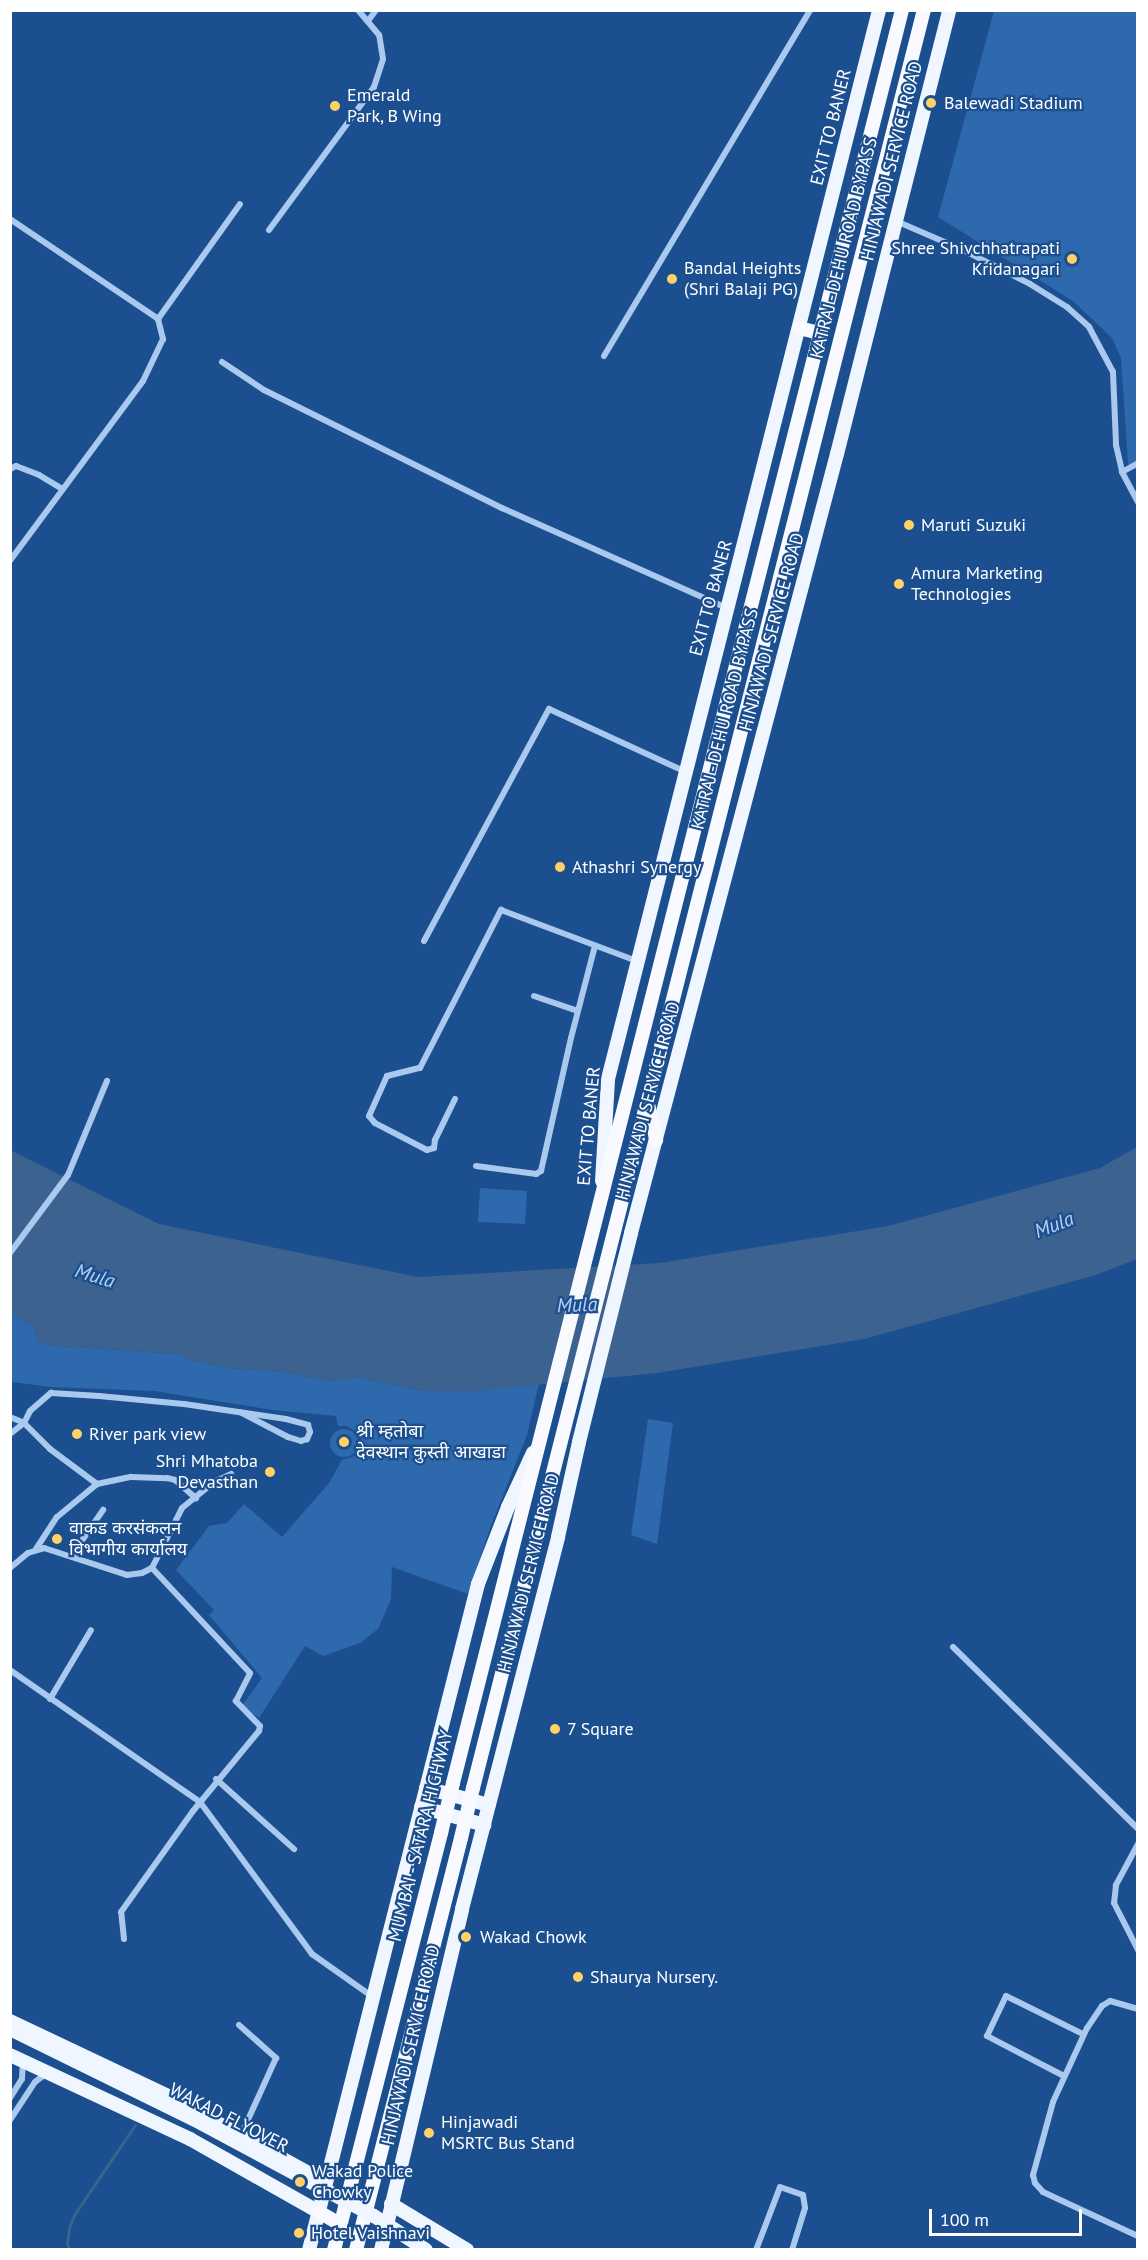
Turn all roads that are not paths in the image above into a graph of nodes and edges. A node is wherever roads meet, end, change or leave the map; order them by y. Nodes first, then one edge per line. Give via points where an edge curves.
1 (358, 10) edge
2 (376, 10) edge
3 (810, 10) edge
4 (879, 10) edge
5 (902, 10) edge
6 (924, 10) edge
7 (949, 10) edge
8 (368, 21) junction
9 (240, 204) dead end
10 (10, 219) edge
11 (896, 221) junction
12 (269, 230) dead end
13 (158, 319) junction
14 (799, 328) junction
15 (819, 333) junction
16 (604, 356) dead end
17 (222, 362) dead end
18 (1137, 463) edge
19 (10, 469) edge
20 (1122, 472) junction
21 (62, 489) junction
22 (1137, 502) edge
23 (10, 561) edge
24 (727, 608) junction
25 (684, 771) junction
26 (424, 941) dead end
27 (595, 946) junction
28 (637, 961) junction
29 (534, 996) dead end
30 (578, 1011) junction
31 (107, 1080) dead end
32 (454, 1099) dead end
33 (647, 1102) junction
34 (656, 1140) junction
35 (476, 1166) dead end
36 (601, 1198) junction
37 (10, 1253) edge
38 (240, 1412) junction
39 (10, 1417) edge
40 (24, 1424) junction
41 (10, 1434) edge
42 (541, 1436) junction
43 (231, 1474) dead end
44 (97, 1485) junction
45 (196, 1498) junction
46 (103, 1510) dead end
47 (36, 1549) junction
48 (72, 1555) junction
49 (10, 1568) edge
50 (152, 1568) junction
51 (91, 1630) dead end
52 (953, 1647) dead end
53 (10, 1670) edge
54 (50, 1699) junction
55 (216, 1779) junction
56 (426, 1788) junction
57 (200, 1802) junction
58 (489, 1805) junction
59 (421, 1807) junction
60 (484, 1825) junction
61 (1137, 1829) edge
62 (1137, 1844) edge
63 (294, 1849) dead end
64 (124, 1939) dead end
65 (1137, 1950) edge
66 (373, 1998) junction
67 (1137, 2009) edge
68 (10, 2021) edge
69 (239, 2025) dead end
70 (10, 2029) edge
71 (1083, 2034) junction
72 (10, 2038) edge
73 (17, 2058) edge
74 (48, 2073) junction
75 (1064, 2076) junction
76 (10, 2098) edge
77 (201, 2113) junction
78 (10, 2120) edge
79 (240, 2135) junction
80 (190, 2139) junction
81 (328, 2175) junction
82 (392, 2204) junction
83 (319, 2212) junction
84 (340, 2224) junction
85 (1137, 2236) edge
86 (385, 2248) edge
87 (309, 2250) edge
88 (334, 2250) edge
89 (356, 2250) edge
90 (411, 2250) edge
91 (426, 2250) edge
92 (467, 2250) edge
93 (756, 2250) edge
94 (792, 2250) edge

1 - 8 street
2 - 8 street
3 - 16 street
4 - 14 main road, EXIT TO BANER
5 - 15 highway, KATRAJ - DEHU ROAD BYPASS
6 - 33 highway, KATRAJ - DEHU ROAD BYPASS
7 - 11 main road, HINJAWADI SERVICE ROAD
8 - 12 street via 379,35 383,59 374,87
9 - 13 street
10 - 13 street
11 - 20 street via 1030,284 1067,307 1089,327 1113,372 1116,445
11 - 34 main road, HINJAWADI SERVICE ROAD
13 - 21 street via 163,339 143,381
14 - 15 highway
14 - 24 main road, EXIT TO BANER
15 - 36 highway, KATRAJ - DEHU ROAD BYPASS
17 - 24 street via 264,390 491,503
18 - 20 street
19 - 21 street via 24,469
20 - 22 street
21 - 23 street
24 - 25 main road, EXIT TO BANER
25 - 26 street via 549,710
25 - 28 main road, EXIT TO BANER
27 - 28 street
27 - 30 street
27 - 32 street via 505,910 497,914 457,1001 420,1068 387,1076 369,1116 375,1123 427,1150 434,1148
28 - 36 main road, EXIT TO BANER via 608,1079
29 - 30 street
30 - 35 street via 541,1171 536,1174
31 - 37 street via 68,1175
33 - 34 highway
33 - 89 highway, KATRAJ - DEHU ROAD BYPASS, bridge
34 - 58 main road, HINJAWADI SERVICE ROAD
36 - 42 highway, KATRAJ - DEHU ROAD BYPASS
38 - 38 street via 308,1425 310,1432 307,1439 300,1441
38 - 40 street via 51,1394 30,1411
39 - 40 street
40 - 41 street
40 - 44 street
42 - 56 main road via 478,1584
42 - 84 highway, MUMBAI - SATARA HIGHWAY, bridge
43 - 45 street via 214,1482
44 - 45 street via 131,1477 167,1478
44 - 47 street via 57,1517
45 - 50 street via 177,1516
46 - 48 street
47 - 48 street
47 - 49 street
48 - 50 street via 128,1575
50 - 55 street via 250,1673 236,1701 257,1722 259,1731
51 - 54 street
52 - 61 street
53 - 54 street
54 - 57 street
55 - 57 street
55 - 63 street
56 - 58 main road
56 - 59 main road
57 - 64 street via 121,1912
57 - 66 street via 312,1954
58 - 60 main road, HINJAWADI SERVICE ROAD
59 - 60 main road
59 - 66 main road
60 - 82 main road, HINJAWADI SERVICE ROAD
62 - 65 street via 1116,1885 1114,1903
66 - 81 main road
67 - 71 street via 1110,2001 1102,2006
68 - 77 main road
69 - 79 street via 276,2058
70 - 91 main road, WAKAD FLYOVER, bridge via 201,2122 374,2216
71 - 75 street
71 - 75 street via 1006,1996 987,2036
72 - 90 main road, WAKAD FLYOVER via 196,2127
73 - 74 main road
73 - 76 street via 22,2079
74 - 78 street via 34,2082
74 - 80 main road
75 - 85 street via 1033,2175 1035,2182 1043,2192
77 - 79 main road
77 - 80 main road
79 - 81 main road via 308,2173
80 - 83 main road
81 - 83 main road
82 - 86 main road, HINJAWADI SERVICE ROAD
82 - 92 main road
83 - 84 highway
83 - 87 main road
84 - 88 highway, MUMBAI - SATARA HIGHWAY
93 - 94 street via 780,2187 803,2195 803,2222

